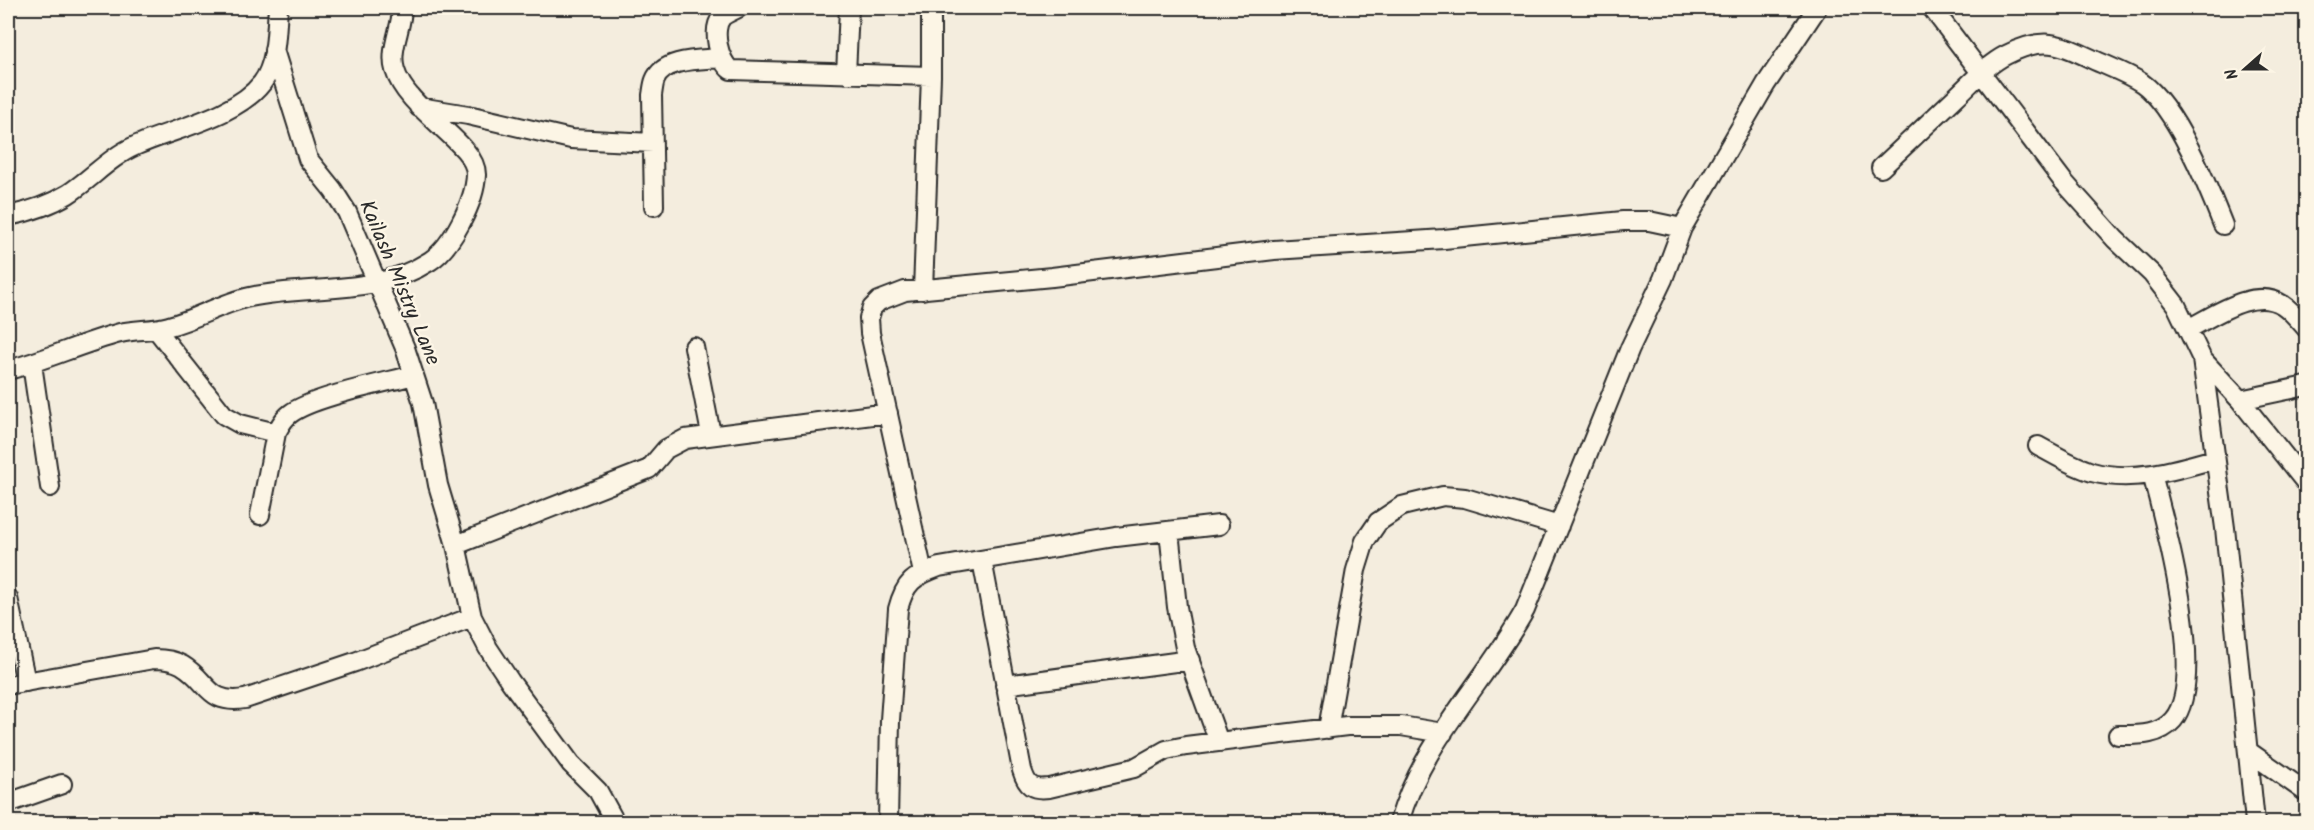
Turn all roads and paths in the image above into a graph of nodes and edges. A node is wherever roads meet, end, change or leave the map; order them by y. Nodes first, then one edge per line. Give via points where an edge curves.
1 (278, 8) edge
2 (402, 8) edge
3 (738, 8) edge
4 (849, 8) edge
5 (931, 8) edge
6 (1817, 8) edge
7 (1932, 8) edge
8 (274, 50) junction
9 (721, 58) junction
10 (1982, 73) junction
11 (846, 74) junction
12 (931, 76) junction
13 (419, 107) junction
14 (653, 143) junction
15 (1881, 168) dead end
16 (654, 206) dead end
17 (8, 216) edge
18 (2223, 225) dead end
19 (1682, 228) junction
20 (379, 284) junction
21 (923, 290) junction
22 (2307, 328) edge
23 (156, 329) junction
24 (2188, 329) junction
25 (694, 347) dead end
26 (2202, 359) junction
27 (32, 364) junction
28 (8, 370) edge
29 (414, 375) junction
30 (2307, 386) edge
31 (2240, 400) junction
32 (888, 413) junction
33 (276, 433) junction
34 (711, 434) junction
35 (2038, 446) dead end
36 (2214, 459) junction
37 (2152, 474) junction
38 (2307, 483) edge
39 (50, 487) dead end
40 (260, 515) dead end
41 (1219, 525) dead end
42 (1559, 526) junction
43 (1169, 531) junction
44 (456, 545) junction
45 (982, 560) junction
46 (923, 573) junction
47 (8, 598) edge
48 (472, 617) junction
49 (1190, 660) junction
50 (17, 683) edge
51 (1005, 685) junction
52 (1328, 729) junction
53 (1443, 733) junction
54 (2118, 735) dead end
55 (1220, 742) junction
56 (2248, 751) junction
57 (62, 784) dead end
58 (2307, 792) edge
59 (8, 803) edge
60 (615, 822) edge
61 (888, 822) edge
62 (1399, 822) edge
63 (2255, 822) edge

1 - 8 street
2 - 13 street via 394,67 400,84
3 - 9 street via 720,18 717,26
4 - 11 street
5 - 12 street
6 - 19 street
7 - 10 street
8 - 17 street via 262,83 244,99 213,116 134,146 52,202
8 - 20 street, Kailash Mistry Lane via 308,159 347,212
9 - 11 street via 725,66 741,72
9 - 14 street via 684,61 661,72 652,95
10 - 15 street
10 - 18 street via 2005,56 2041,43 2056,44 2075,49 2142,84 2182,135
10 - 24 street via 2063,181 2152,274 2176,305
11 - 12 street
12 - 21 street
13 - 14 street via 571,139
13 - 20 street via 474,161 473,193 457,230 433,260
14 - 16 street
19 - 21 street via 1649,221 1623,221 1444,239 1274,250
19 - 42 street
20 - 23 street via 248,297
20 - 29 street, Kailash Mistry Lane
21 - 32 street via 905,291 879,300 869,318
22 - 24 street via 2282,304 2261,299 2248,300
23 - 27 street via 123,332
23 - 33 street via 224,415 240,424
24 - 26 street
25 - 34 street
26 - 31 street
26 - 36 street
27 - 28 street
27 - 39 street
29 - 33 street via 305,406 290,413
29 - 44 street, Kailash Mistry Lane via 438,485
30 - 31 street
31 - 38 street
32 - 34 street
32 - 46 street
33 - 40 street
34 - 44 street via 674,443 649,468 637,474
35 - 37 street via 2092,472
36 - 37 street
36 - 56 street
37 - 54 street via 2181,602 2185,684 2174,719 2162,729 2146,735
41 - 43 street
42 - 52 street via 1465,498 1443,496 1402,506 1378,522 1365,541 1356,570
42 - 53 street via 1510,638
43 - 45 street
43 - 49 street via 1178,607
44 - 48 street, Kailash Mistry Lane
45 - 46 street
45 - 51 street
46 - 61 street via 902,592 898,609
47 - 50 street
48 - 50 street via 245,699 220,699 182,665 162,659
48 - 60 street, Kailash Mistry Lane via 510,681 571,764 598,791
49 - 51 street
49 - 55 street
51 - 55 street via 1022,770 1030,787 1037,789 1134,768 1166,750
52 - 53 street via 1372,725
52 - 55 street
53 - 62 street via 1412,786
56 - 58 street
56 - 63 street
57 - 59 street

